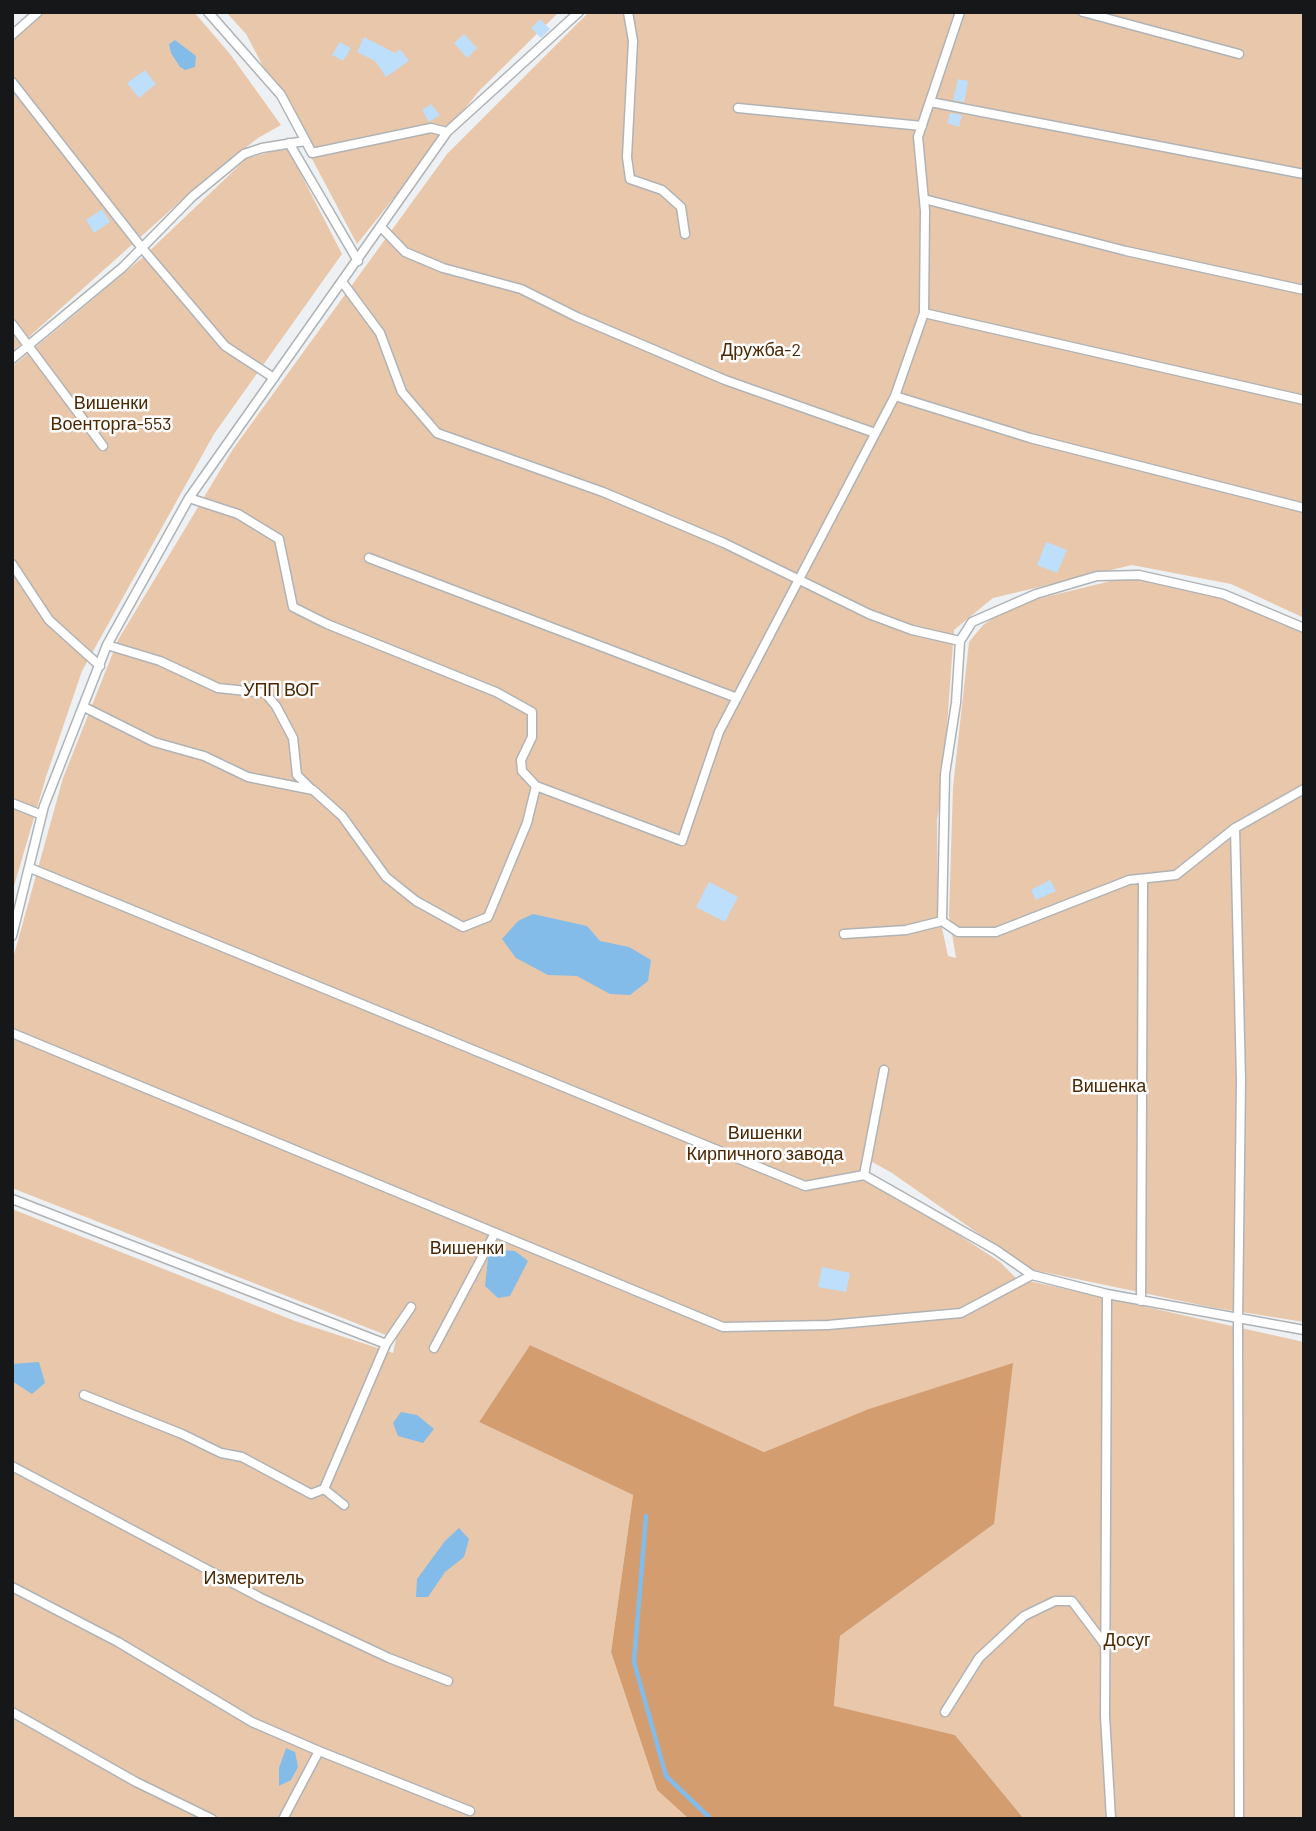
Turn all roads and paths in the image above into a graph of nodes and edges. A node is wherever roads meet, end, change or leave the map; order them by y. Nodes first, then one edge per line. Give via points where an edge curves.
1 (38, 12) edge
2 (208, 12) edge
3 (579, 12) edge
4 (628, 12) edge
5 (960, 12) edge
6 (1083, 12) edge
7 (12, 35) edge
8 (1239, 54) dead end
9 (12, 82) edge
10 (930, 102) junction
11 (738, 108) dead end
12 (922, 127) junction
13 (447, 132) junction
14 (305, 141) junction
15 (289, 144) junction
16 (1304, 174) edge
17 (924, 199) junction
18 (381, 227) junction
19 (685, 234) dead end
20 (142, 247) junction
21 (358, 261) junction
22 (343, 283) junction
23 (1304, 290) edge
24 (924, 313) junction
25 (12, 324) edge
26 (29, 345) junction
27 (12, 359) edge
28 (274, 379) junction
29 (895, 396) junction
30 (1304, 400) edge
31 (875, 433) junction
32 (103, 446) dead end
33 (188, 498) junction
34 (1304, 508) edge
35 (369, 558) dead end
36 (12, 564) edge
37 (799, 579) junction
38 (1304, 628) edge
39 (960, 641) junction
40 (107, 645) junction
41 (100, 666) junction
42 (737, 698) junction
43 (84, 707) junction
44 (536, 786) junction
45 (1304, 789) edge
46 (313, 790) junction
47 (12, 803) edge
48 (42, 815) junction
49 (1235, 828) junction
50 (30, 868) junction
51 (1143, 879) junction
52 (942, 921) junction
53 (844, 934) dead end
54 (12, 936) edge
55 (12, 1033) edge
56 (884, 1070) dead end
57 (864, 1175) junction
58 (12, 1199) edge
59 (495, 1233) junction
60 (1032, 1275) junction
61 (1107, 1294) junction
62 (1141, 1301) junction
63 (411, 1307) dead end
64 (1238, 1319) junction
65 (1304, 1330) edge
66 (386, 1344) junction
67 (434, 1348) dead end
68 (83, 1395) dead end
69 (12, 1466) edge
70 (324, 1489) junction
71 (344, 1505) dead end
72 (12, 1587) edge
73 (1106, 1646) junction
74 (448, 1681) dead end
75 (945, 1712) dead end
76 (12, 1713) edge
77 (319, 1751) junction
78 (470, 1811) dead end
79 (212, 1819) edge
80 (283, 1819) edge
81 (1111, 1819) edge
82 (1239, 1819) edge

1 - 7 lane
2 - 14 lane via 281,95
3 - 13 lane
4 - 19 lane via 633,41 627,146 630,179 662,190 681,208
5 - 10 lane
6 - 8 lane
9 - 20 lane
10 - 12 lane
10 - 16 lane
11 - 12 lane
12 - 17 lane via 918,136
13 - 14 lane via 430,128 312,153
13 - 18 lane
14 - 15 lane
15 - 20 lane via 244,154
15 - 21 lane
17 - 23 lane via 1126,251
17 - 24 lane
18 - 21 lane
18 - 31 lane via 405,252 443,268 521,289 726,380
20 - 26 lane
20 - 28 lane via 225,346
21 - 22 lane
22 - 28 lane
22 - 37 lane via 380,333 402,392 438,433 603,492
24 - 29 lane
24 - 30 lane
25 - 26 lane
26 - 27 lane
26 - 32 lane
28 - 33 lane
29 - 31 lane
29 - 34 lane via 1030,438
31 - 37 lane
33 - 40 lane
33 - 44 lane via 238,514 279,539 293,607 496,692 532,712 532,737 521,760 522,771
35 - 42 lane
36 - 41 lane via 49,620
37 - 39 lane via 869,614
37 - 42 lane
38 - 39 lane via 1223,594 1139,575 1097,576 1036,594 972,622
39 - 52 lane via 944,774
40 - 41 lane
40 - 46 lane via 160,661 218,688 265,693 293,738 297,775
41 - 43 lane
42 - 44 lane via 719,732 682,841
43 - 46 lane via 154,742 204,756 248,777
43 - 48 lane
44 - 46 lane via 527,823 488,917 463,927 416,901 386,877 342,816
45 - 49 lane
47 - 48 lane
48 - 50 lane
49 - 51 lane via 1176,875
49 - 64 lane via 1241,1080
50 - 54 lane
50 - 57 lane via 805,1186
51 - 52 lane via 1129,880 996,932 958,932
51 - 62 lane
52 - 53 lane via 906,930
55 - 59 lane
56 - 57 lane
57 - 60 lane
58 - 66 lane
59 - 60 lane via 723,1327 828,1325 961,1313
59 - 67 lane
60 - 61 lane
61 - 62 lane
61 - 73 lane
62 - 64 lane
63 - 66 lane
64 - 65 lane
64 - 82 lane
66 - 70 lane
68 - 70 lane via 221,1453 242,1457 312,1494
69 - 74 lane via 261,1598
70 - 71 lane
72 - 77 lane via 118,1642 252,1722
73 - 75 lane via 1072,1601 1055,1601 1024,1616 979,1658
73 - 81 lane
76 - 79 lane
77 - 78 lane
77 - 80 lane

